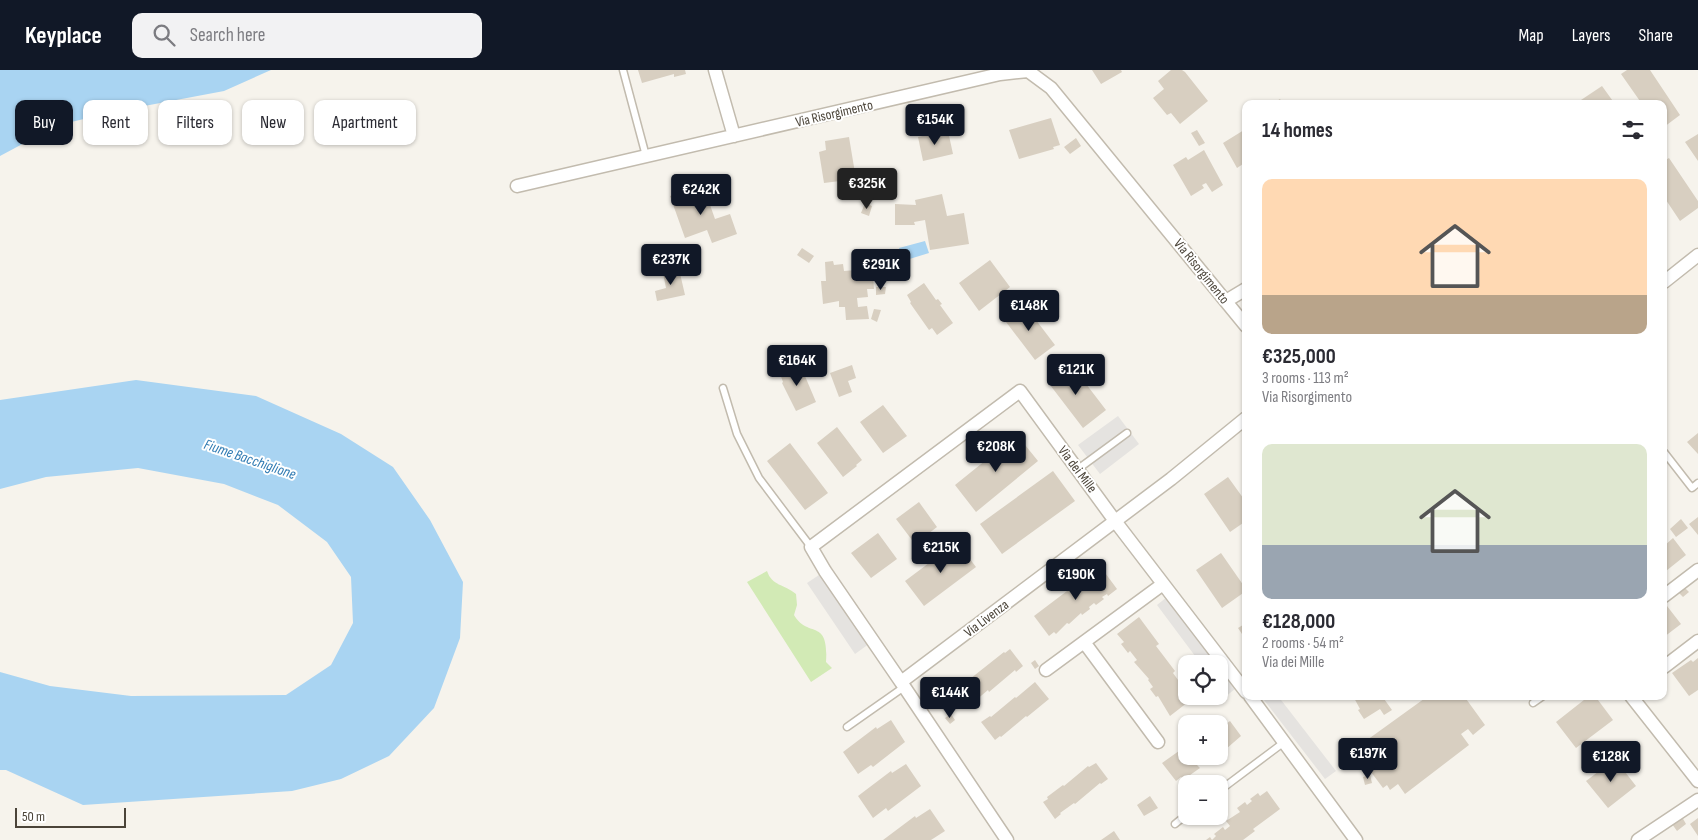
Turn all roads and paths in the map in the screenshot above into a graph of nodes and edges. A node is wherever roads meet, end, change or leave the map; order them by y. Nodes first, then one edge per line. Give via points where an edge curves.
1 (623, 70) edge
2 (716, 70) edge
3 (734, 136) junction
4 (646, 156) junction
5 (517, 186) dead end
6 (1698, 255) edge
7 (1667, 280) edge
8 (1242, 291) edge
9 (1226, 301) junction
10 (1242, 321) edge
11 (723, 388) dead end
12 (1242, 421) edge
13 (1127, 433) dead end
14 (1667, 456) edge
15 (1078, 469) junction
16 (1698, 483) edge
17 (1116, 520) junction
18 (811, 548) junction
19 (1698, 570) edge
20 (1163, 584) junction
21 (1667, 594) edge
22 (1698, 641) edge
23 (1084, 642) junction
24 (1667, 665) edge
25 (1046, 670) dead end
26 (903, 685) junction
27 (1242, 687) edge
28 (1253, 700) edge
29 (1537, 700) edge
30 (1634, 700) edge
31 (1533, 703) dead end
32 (847, 727) dead end
33 (1158, 742) dead end
34 (1283, 743) junction
35 (1698, 781) edge
36 (1228, 784) edge
37 (1698, 800) edge
38 (1007, 840) edge
39 (1356, 840) edge
40 (1638, 840) edge

1 - 4 lane
2 - 3 street
3 - 4 street, Via Risorgimento
3 - 9 street, Via Risorgimento via 1000,74 1028,71 1051,88
4 - 5 street, Via Risorgimento
6 - 7 street
8 - 9 street
9 - 10 street, Via Risorgimento
11 - 18 lane via 737,434 758,478
12 - 17 street, Via Livenza
13 - 15 lane
14 - 16 lane via 1692,488
15 - 17 street, Via dei Mille
15 - 18 street, Via dei Mille via 1020,391
17 - 20 street, Via dei Mille
17 - 26 street, Via Livenza
18 - 26 street
19 - 21 street
20 - 23 street
20 - 27 street, Via dei Mille
22 - 24 street
23 - 25 street
23 - 33 street
26 - 32 lane
26 - 38 street
28 - 34 street
29 - 31 lane
30 - 35 street
34 - 36 lane
34 - 39 street
37 - 40 street

